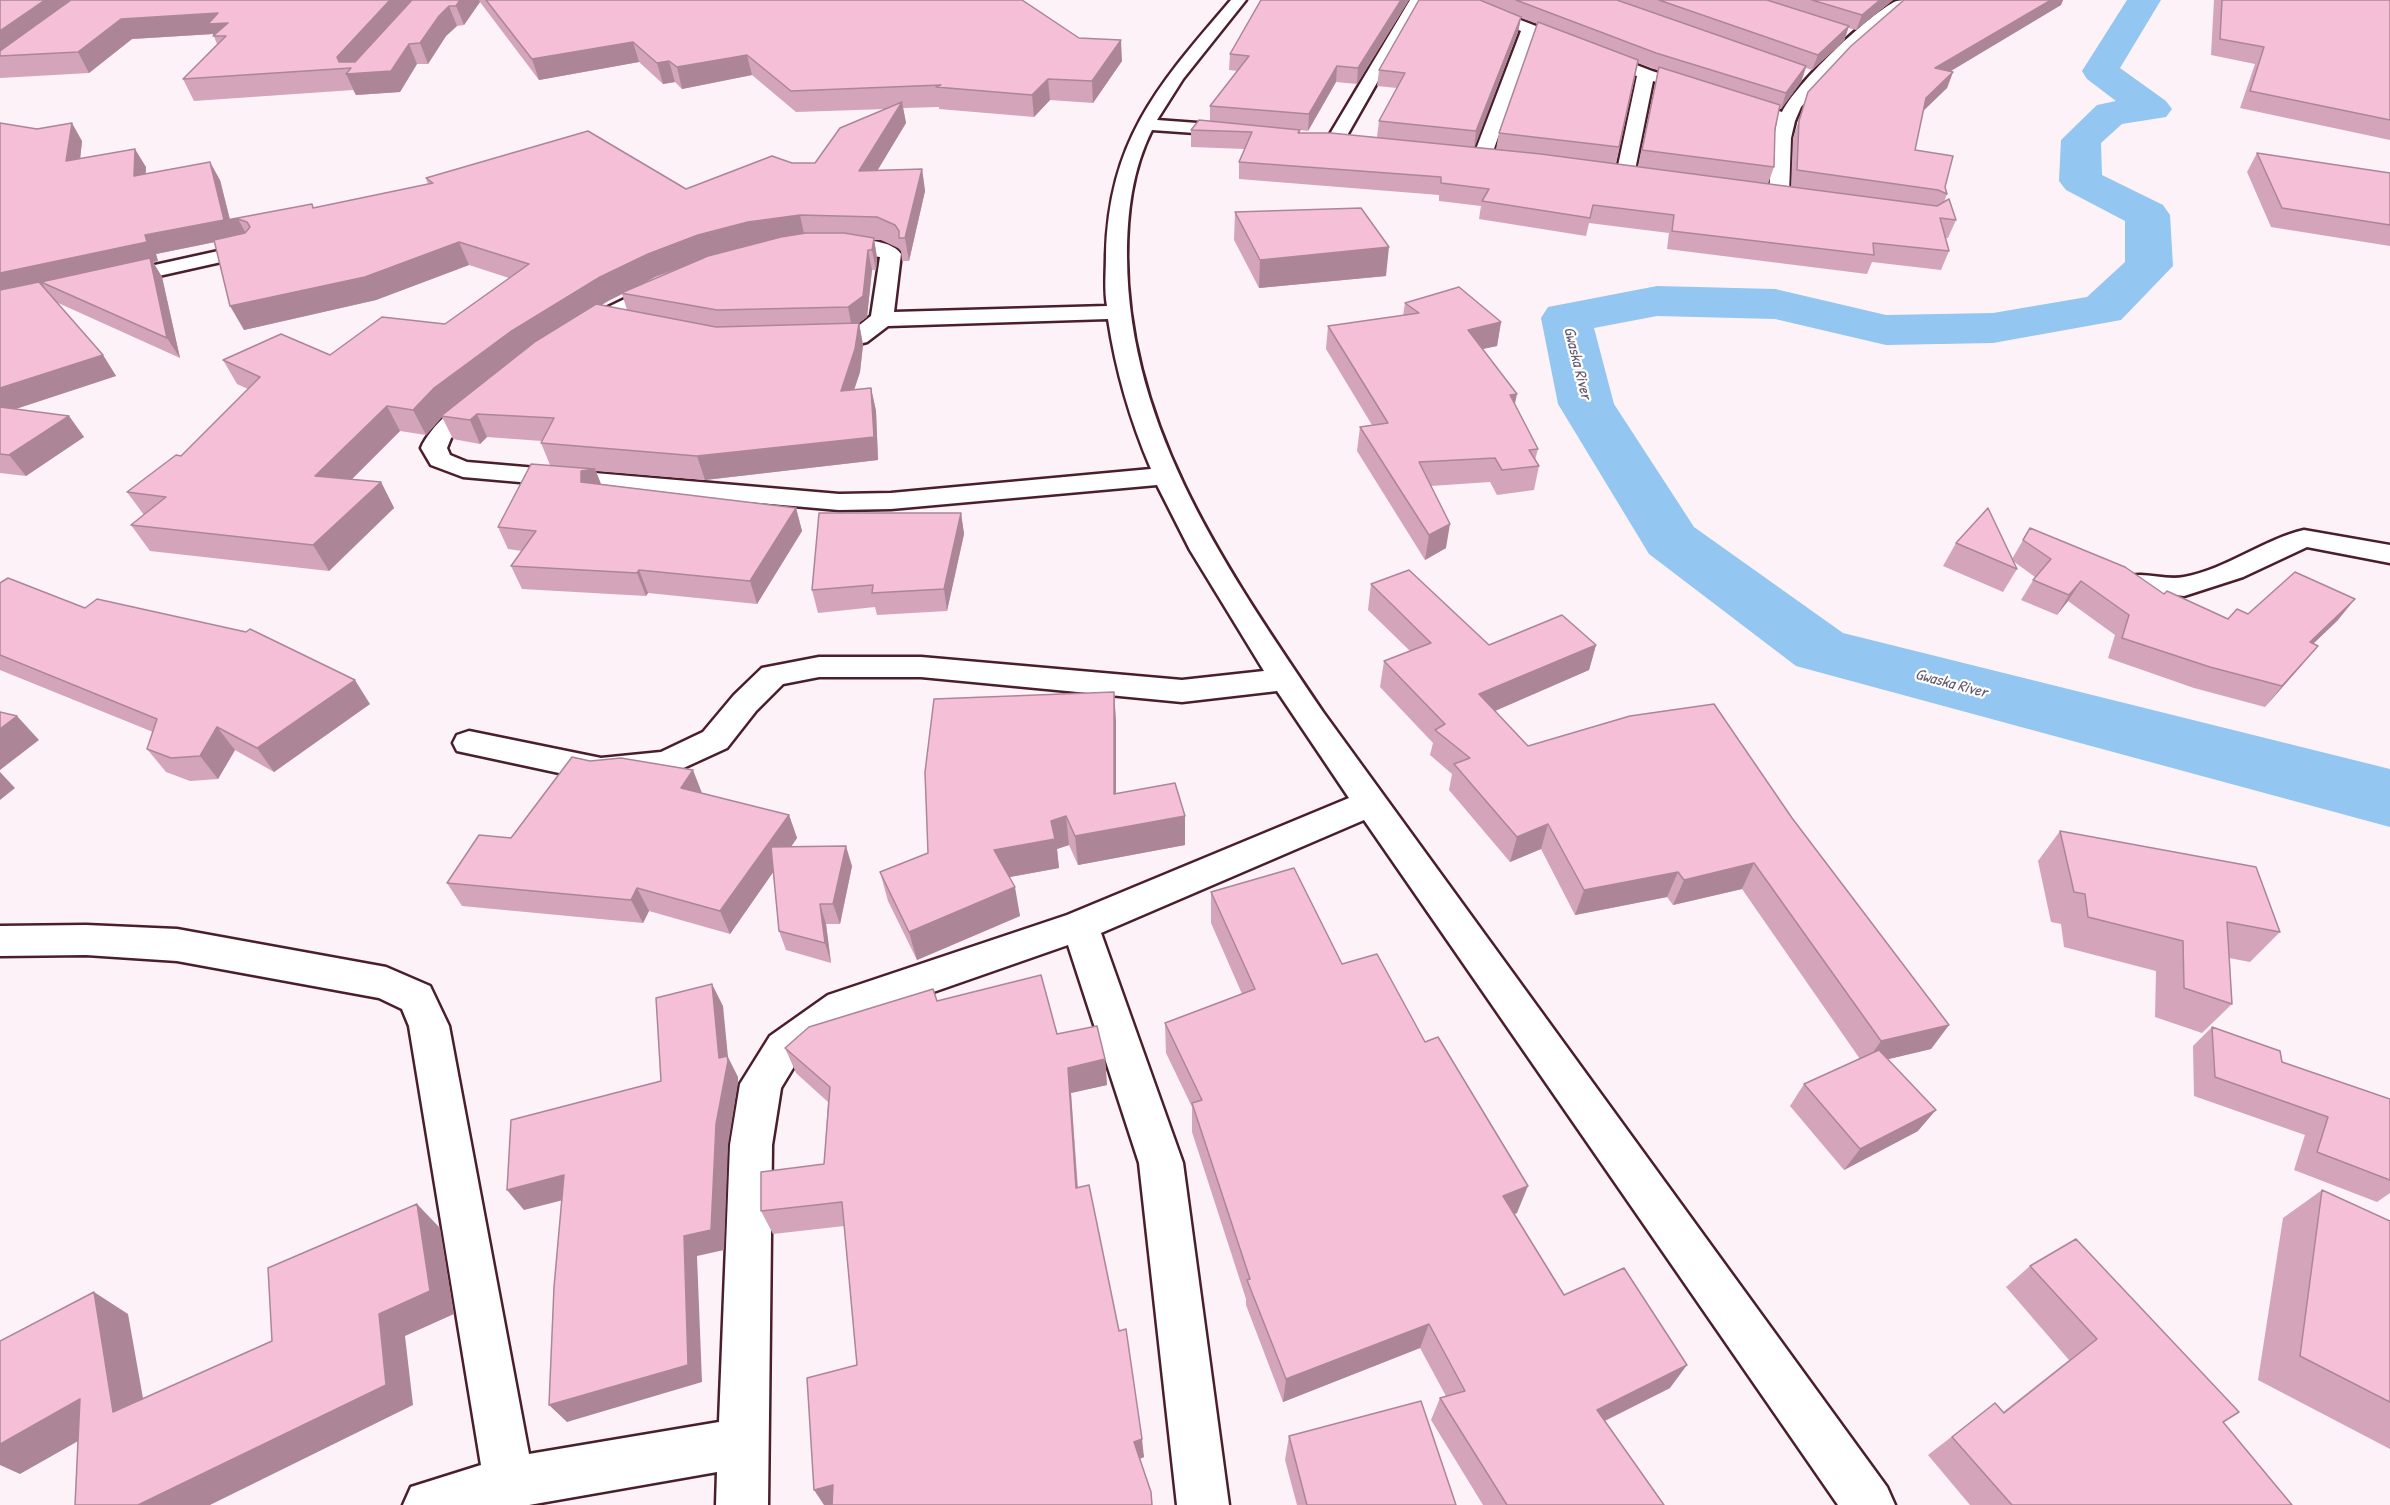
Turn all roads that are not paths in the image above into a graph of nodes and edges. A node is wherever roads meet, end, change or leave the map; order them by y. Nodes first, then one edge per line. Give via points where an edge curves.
1 (1239, 0) edge
2 (1417, 0) edge
3 (1456, 0) edge
4 (1895, 3) edge
5 (1529, 29) junction
6 (1839, 32) edge
7 (1861, 39) junction
8 (1646, 74) junction
9 (1786, 119) junction
10 (1145, 124) junction
11 (1253, 133) edge
12 (1312, 138) edge
13 (1336, 139) junction
14 (1359, 142) edge
15 (1460, 154) edge
16 (1482, 157) junction
17 (1504, 160) edge
18 (1603, 172) edge
19 (1625, 175) junction
20 (1649, 177) edge
21 (1755, 191) edge
22 (1779, 194) junction
23 (1802, 197) edge
24 (805, 243) edge
25 (250, 250) edge
26 (686, 277) edge
27 (91, 285) edge
28 (1118, 312) junction
29 (600, 317) junction
30 (882, 319) junction
31 (633, 324) edge
32 (791, 339) edge
33 (555, 345) edge
34 (501, 384) edge
35 (1164, 476) junction
36 (2390, 554) edge
37 (2135, 583) edge
38 (1285, 679) junction
39 (470, 743) dead end
40 (1371, 803) junction
41 (1080, 926) junction
42 (0, 940) edge
43 (742, 1443) junction
44 (509, 1483) junction
45 (429, 1505) edge
46 (742, 1505) edge
47 (1203, 1505) edge
48 (1869, 1505) edge

1 - 10 street via 1189,59
2 - 13 street
3 - 5 street
4 - 7 street
5 - 8 street
5 - 16 street
6 - 7 street
7 - 9 street via 1808,77
8 - 9 street
8 - 19 street
9 - 22 street
10 - 11 street
10 - 28 street via 1121,192 1114,291
12 - 13 street
13 - 14 street
15 - 16 street
16 - 17 street
18 - 19 street
19 - 20 street
21 - 22 street
22 - 23 street
24 - 30 street via 889,251
25 - 27 street
26 - 29 street
28 - 30 street
28 - 35 street via 1134,395
29 - 31 street
29 - 33 street
30 - 32 street via 859,337
34 - 35 street via 440,434 434,448 440,460 463,469 840,502 891,501
35 - 38 street
36 - 37 street via 2304,538 2233,572 2184,587
38 - 39 street via 1182,691 921,667 819,667 773,675 715,740 666,764 601,770
38 - 40 street
40 - 41 street
40 - 48 street
41 - 43 street via 842,1007 784,1048 760,1084 751,1145
41 - 47 street via 1161,1163
42 - 44 street via 177,945 386,983 416,998 429,1026
43 - 44 street
43 - 46 street
44 - 45 street

